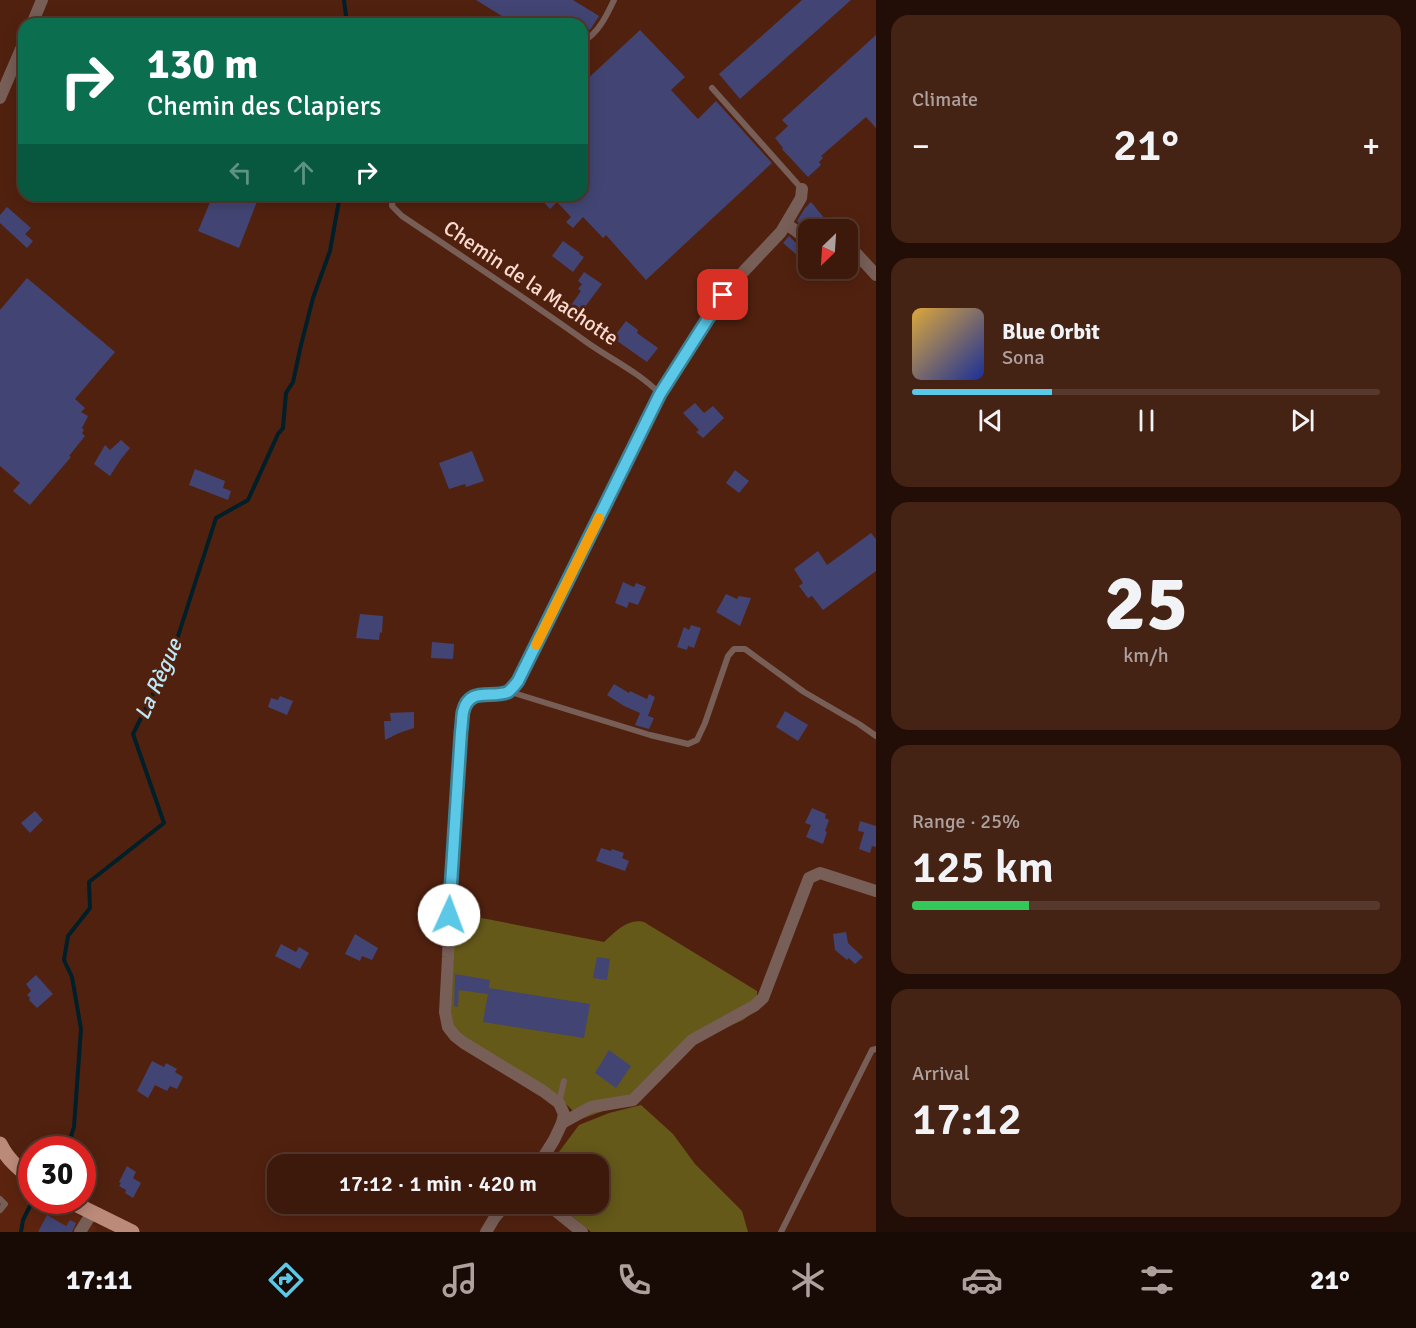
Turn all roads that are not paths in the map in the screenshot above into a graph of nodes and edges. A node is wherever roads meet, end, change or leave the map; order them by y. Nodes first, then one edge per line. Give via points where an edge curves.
1 (42, 0) edge
2 (614, 0) edge
3 (34, 18) edge
4 (588, 38) edge
5 (18, 56) edge
6 (712, 88) dead end
7 (0, 98) edge
8 (802, 189) joint
9 (392, 201) edge
10 (786, 225) junction
11 (798, 232) edge
12 (858, 255) edge
13 (876, 275) edge
14 (660, 394) junction
15 (513, 688) junction
16 (876, 736) edge
17 (876, 891) edge
18 (876, 1049) edge
19 (564, 1081) dead end
20 (559, 1103) junction
21 (562, 1123) junction
22 (2, 1152) edge
23 (545, 1154) edge
24 (18, 1168) edge
25 (0, 1199) edge
26 (0, 1210) edge
27 (91, 1214) edge
28 (94, 1214) edge
29 (497, 1214) edge
30 (560, 1214) edge
31 (80, 1232) edge
32 (132, 1232) edge
33 (486, 1232) edge
34 (582, 1232) edge
35 (781, 1232) edge

1 - 3 street
2 - 4 lane
5 - 7 street
6 - 8 lane
8 - 10 street
9 - 14 lane, Chemin de la Machotte via 392,206 402,216 648,382
10 - 11 street
10 - 14 street via 723,295
12 - 13 street
14 - 15 street
15 - 16 lane via 517,694 688,744 697,740 705,723 728,656 734,649 745,649 804,692
15 - 20 street via 474,696 463,711 445,1012 455,1036
17 - 21 street via 820,873 809,878 763,999 692,1040 633,1100 591,1107
18 - 35 lane via 872,1050
19 - 20 lane
20 - 21 street via 564,1114
21 - 23 street
22 - 24 main road
25 - 26 lane via 5,1204
27 - 31 street
28 - 32 main road
29 - 33 street
30 - 34 street

